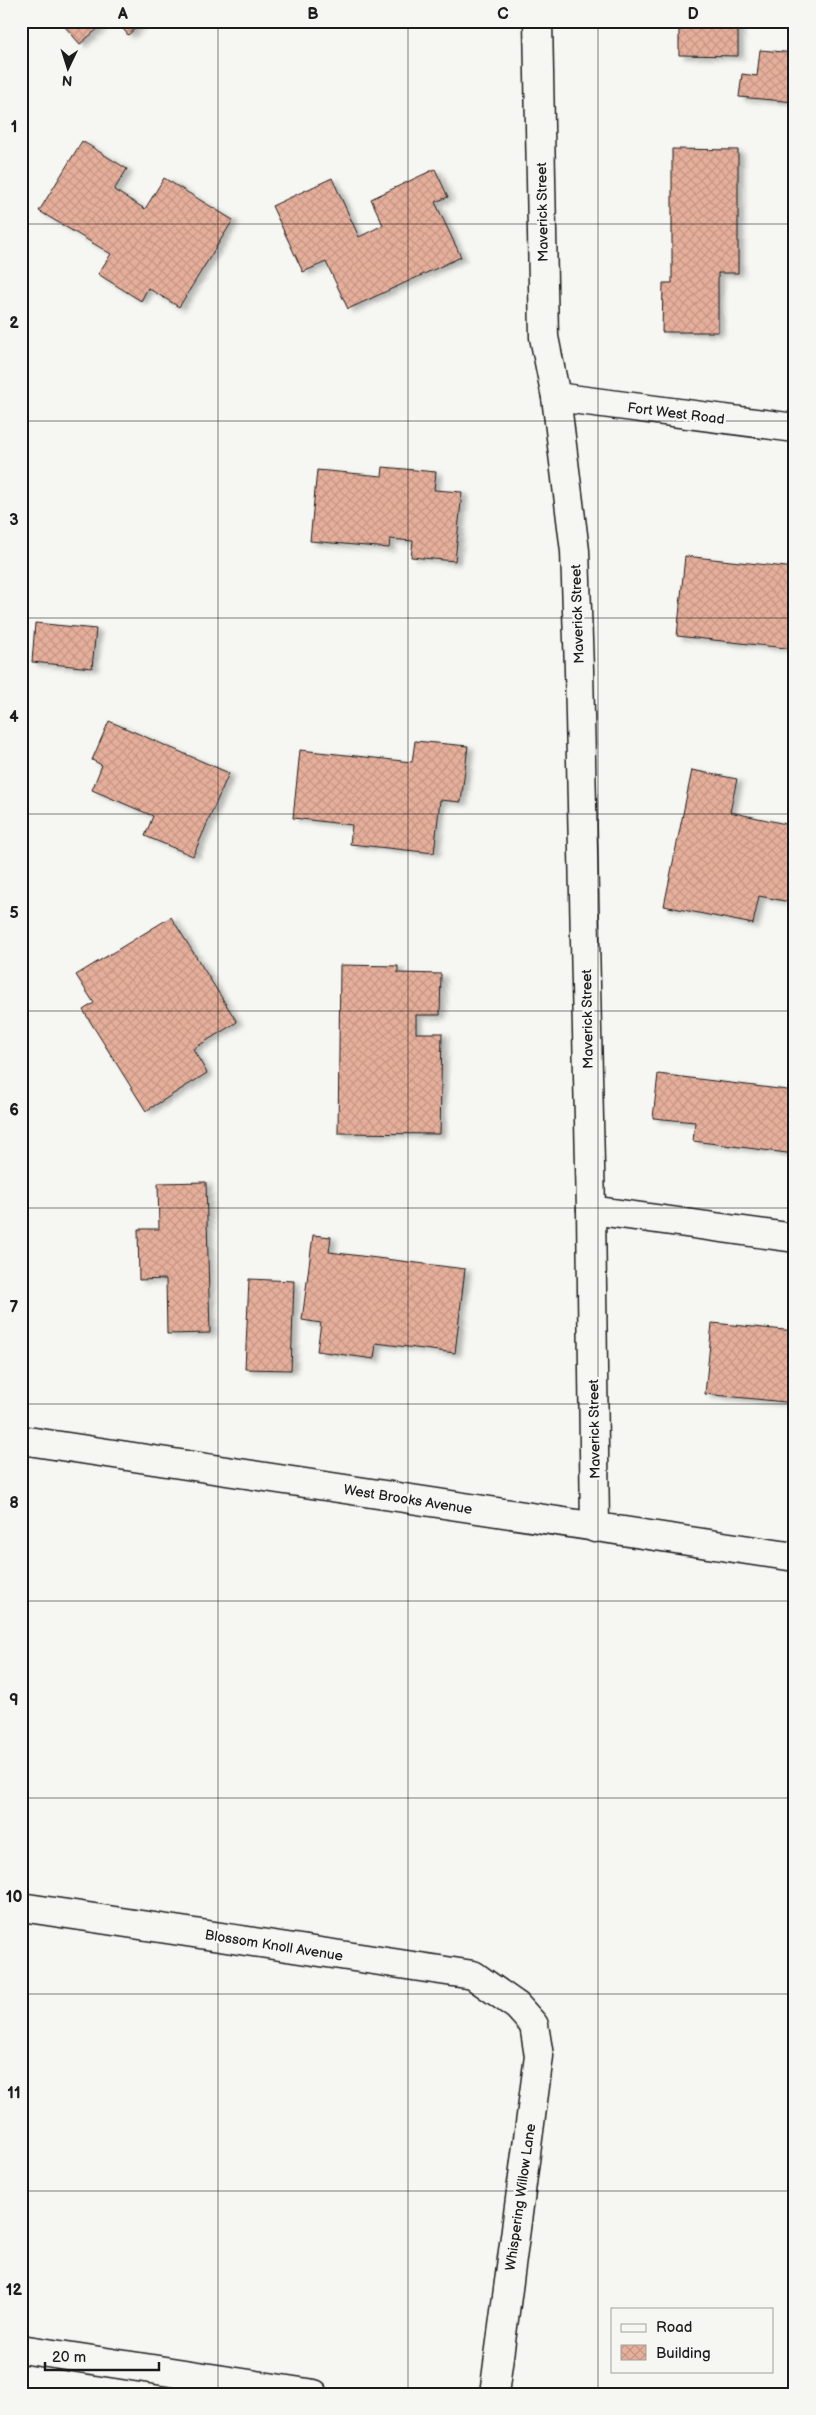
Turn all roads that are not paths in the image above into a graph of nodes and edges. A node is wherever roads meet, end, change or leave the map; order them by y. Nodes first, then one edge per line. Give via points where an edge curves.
1 (538, 21) edge
2 (556, 397) junction
3 (795, 428) edge
4 (591, 1210) junction
5 (795, 1238) edge
6 (21, 1440) edge
7 (595, 1528) junction
8 (795, 1557) edge
9 (21, 1907) edge
10 (517, 2006) joint
11 (21, 2349) edge
12 (314, 2394) edge
13 (494, 2394) edge

1 - 2 street, Maverick Street via 544,337
2 - 3 street, Fort West Road
2 - 4 street, Maverick Street via 575,551
4 - 5 street
4 - 7 street, Maverick Street
6 - 7 street, West Brooks Avenue
7 - 8 street, West Brooks Avenue
9 - 10 street, Blossom Knoll Avenue via 473,1975
10 - 13 street, Whispering Willow Lane via 534,2025 539,2056
11 - 12 street

